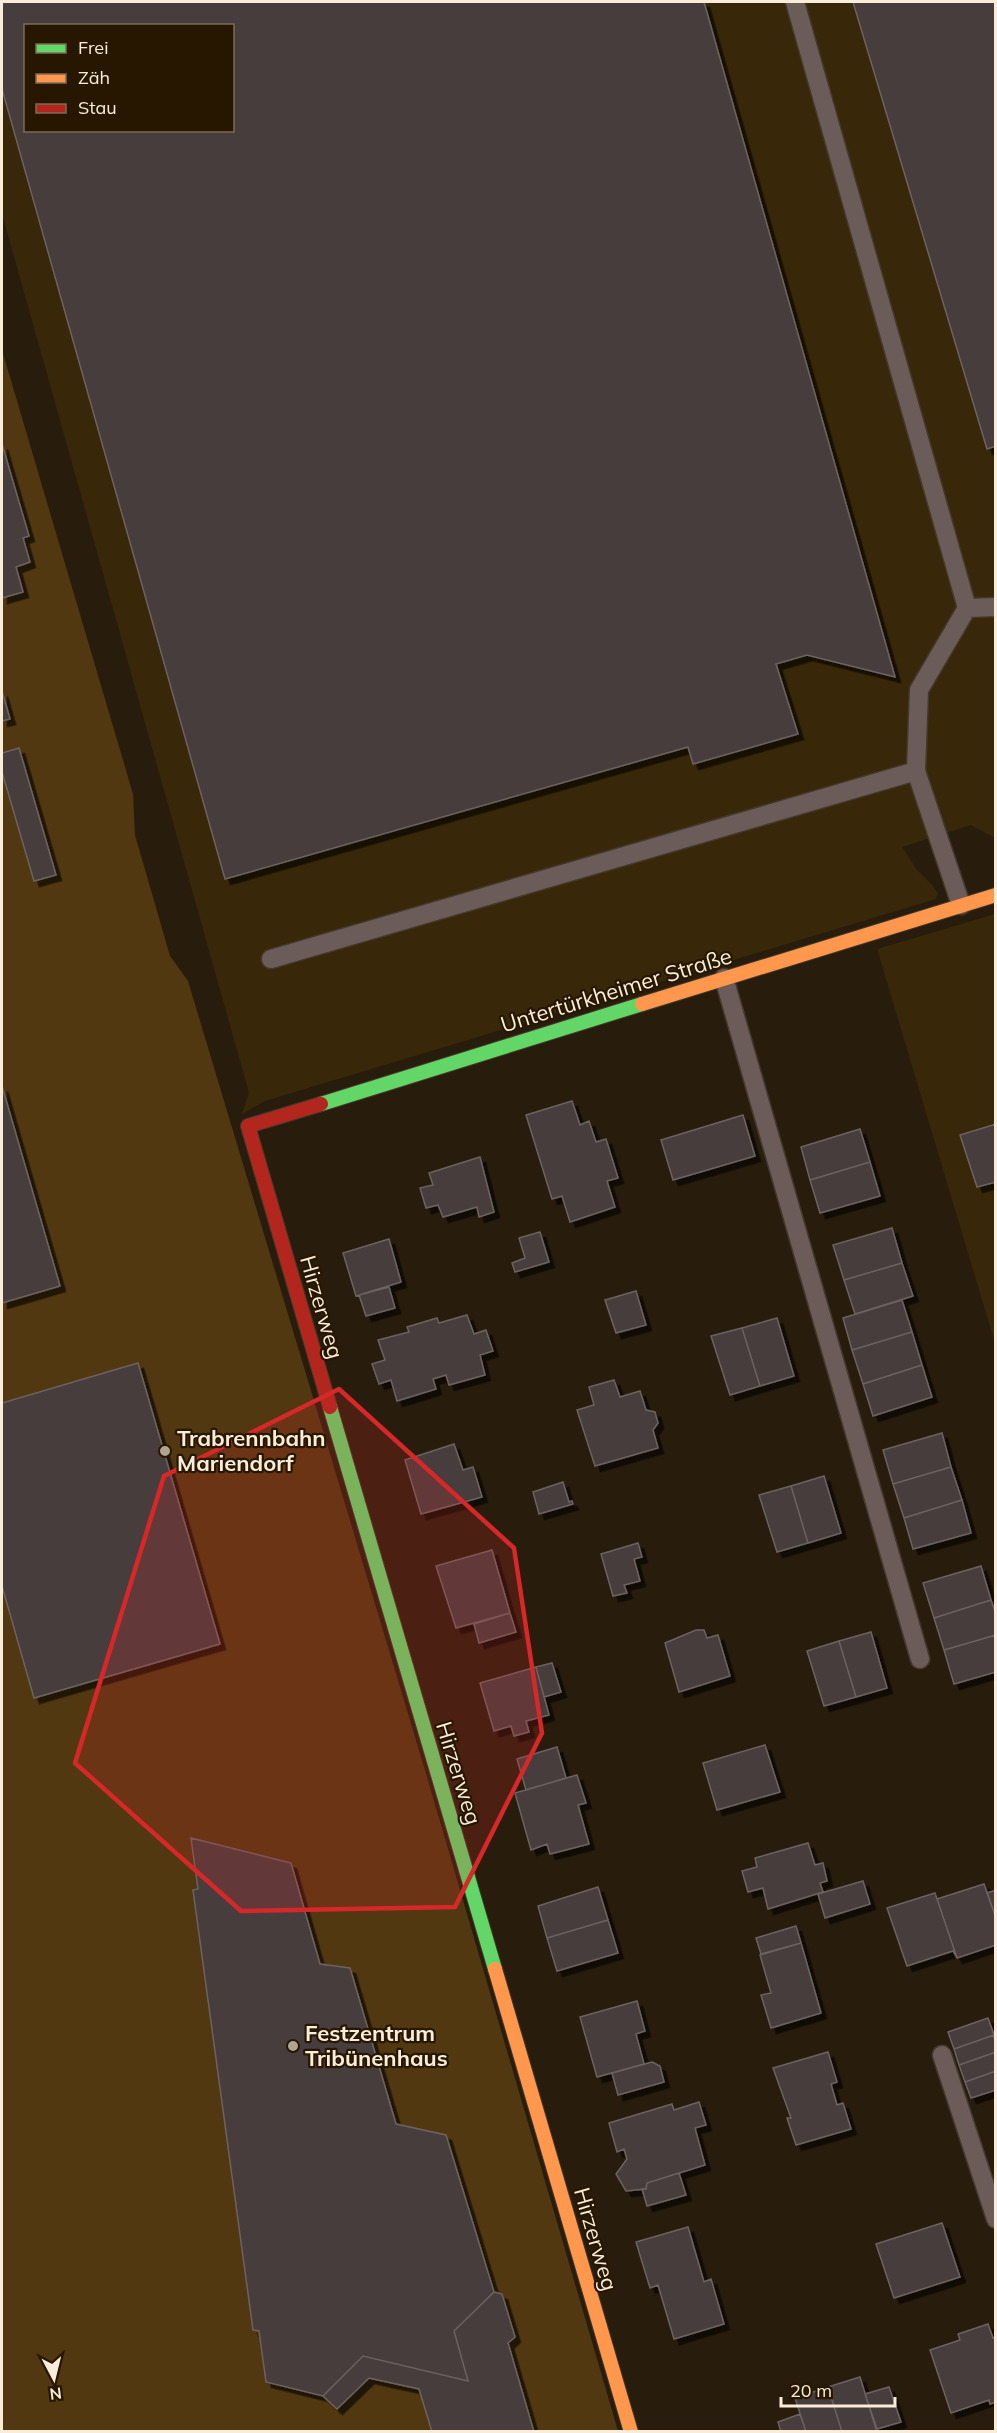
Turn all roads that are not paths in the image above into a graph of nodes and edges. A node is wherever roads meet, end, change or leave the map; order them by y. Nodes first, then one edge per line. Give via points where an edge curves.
1 (795, 2) edge
2 (996, 607) edge
3 (967, 608) junction
4 (916, 771) junction
5 (996, 895) edge
6 (961, 905) junction
7 (271, 959) dead end
8 (724, 978) junction
9 (248, 1126) joint
10 (920, 1659) dead end
11 (942, 2055) dead end
12 (996, 2219) edge
13 (631, 2432) edge

1 - 3 lane
2 - 3 lane
3 - 4 lane via 919,690
4 - 6 lane
4 - 7 lane
5 - 6 street, Untertürkheimer Straße
6 - 8 street, Untertürkheimer Straße
8 - 9 street, Untertürkheimer Straße
8 - 10 lane
9 - 13 street, Hirzerweg
11 - 12 lane

